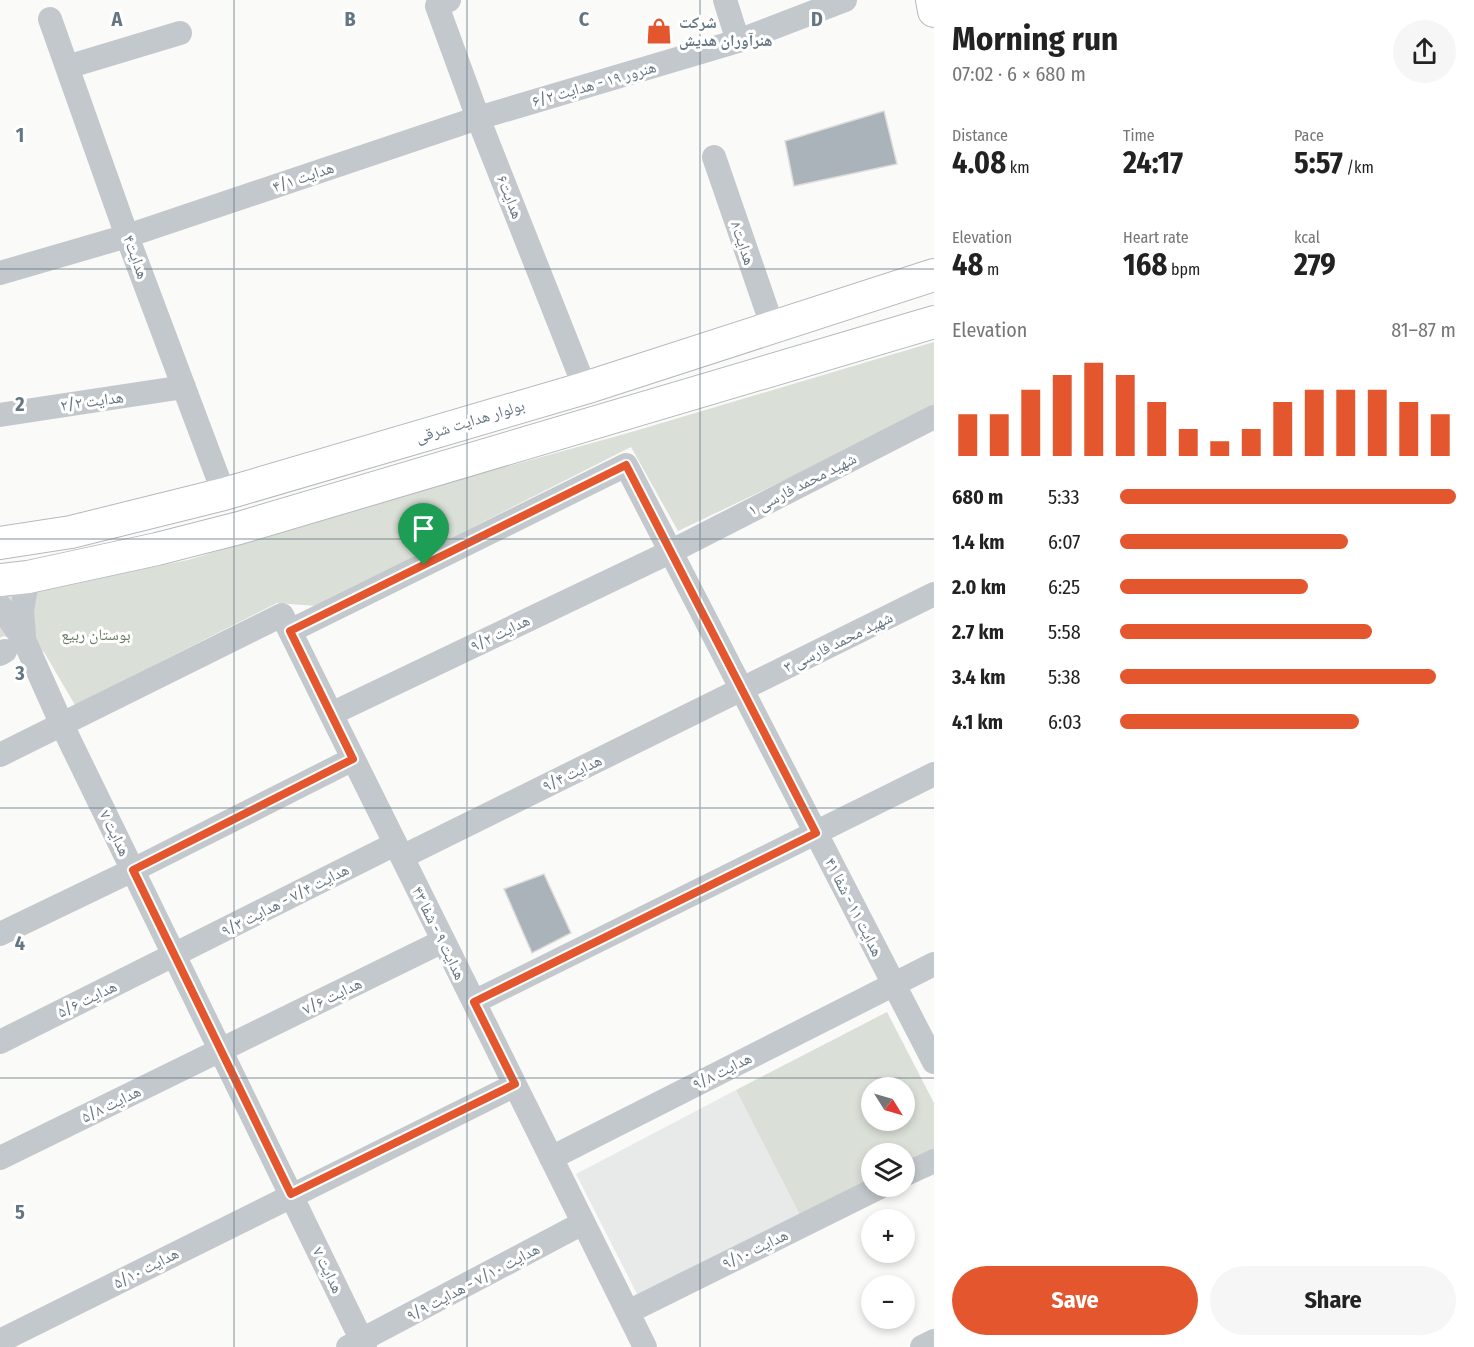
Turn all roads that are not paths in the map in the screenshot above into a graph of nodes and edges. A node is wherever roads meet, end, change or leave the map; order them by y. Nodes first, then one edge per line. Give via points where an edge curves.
1 (725, 0) edge
2 (844, 0) edge
3 (932, 0) edge
4 (443, 3) edge
5 (934, 11) edge
6 (50, 19) dead end
7 (180, 33) dead end
8 (738, 41) junction
9 (67, 67) junction
10 (478, 118) junction
11 (714, 157) dead end
12 (128, 236) junction
13 (0, 273) edge
14 (934, 275) edge
15 (934, 322) edge
16 (773, 328) junction
17 (184, 387) junction
18 (585, 388) junction
19 (0, 415) edge
20 (934, 417) edge
21 (368, 452) junction
22 (378, 487) junction
23 (224, 494) junction
24 (0, 543) edge
25 (670, 552) junction
26 (14, 579) edge
27 (934, 594) edge
28 (0, 606) edge
29 (286, 623) junction
30 (10, 649) edge
31 (742, 690) junction
32 (331, 714) junction
33 (62, 724) junction
34 (0, 755) edge
35 (353, 759) junction
36 (934, 774) edge
37 (816, 833) junction
38 (399, 850) junction
39 (133, 870) junction
40 (0, 934) edge
41 (444, 941) junction
42 (175, 955) junction
43 (934, 964) edge
44 (894, 984) junction
45 (474, 1002) junction
46 (0, 1042) edge
47 (221, 1051) junction
48 (934, 1062) edge
49 (515, 1084) junction
50 (0, 1158) edge
51 (551, 1158) junction
52 (934, 1161) edge
53 (915, 1170) edge
54 (291, 1194) junction
55 (861, 1196) edge
56 (583, 1223) junction
57 (627, 1312) junction
58 (0, 1341) edge
59 (934, 1341) edge
60 (358, 1345) edge
61 (645, 1347) edge
62 (922, 1347) edge

1 - 8 street
2 - 8 street, هنرور ۱۹ - هدایت ۶/۲
3 - 5 main road
4 - 10 street, هدایت۶
6 - 9 street, هدایت۴
7 - 9 street
8 - 10 street, هنرور ۱۹ - هدایت ۶/۲
9 - 12 street, هدایت۴
10 - 12 street, هدایت ۴/۱
10 - 18 street, هدایت۶
11 - 16 street, هدایت۸
12 - 13 street, هدایت ۴/۱
12 - 17 street, هدایت۴
14 - 16 main road, بولوار هدایت شرقی
15 - 22 main road
16 - 18 main road, بولوار هدایت شرقی
17 - 19 street, هدایت ۲/۲
17 - 23 street, هدایت۴
18 - 21 main road, بولوار هدایت شرقی
20 - 25 street, شهید محمد فارسی ۱
21 - 22 main road
21 - 23 main road, بولوار هدایت شرقی
22 - 26 main road via 188,541
23 - 24 main road, بولوار هدایت شرقی via 71,532
25 - 29 street, هدایت ۱۱ - شفا ۴۱ via 626,465
25 - 31 street, هدایت ۱۱ - شفا ۴۱
25 - 32 street, هدایت ۹/۲
26 - 30 street, هدایت ۷ via 21,610
27 - 31 street, شهید محمد فارسی ۳
28 - 30 street, هدایت ۷
29 - 32 street, هدایت ۹ - شفا ۴۳
29 - 33 street
30 - 33 street, هدایت ۷
31 - 37 street, هدایت ۱۱ - شفا ۴۱
31 - 38 street, هدایت ۹/۴
32 - 35 street, هدایت ۹ - شفا ۴۳
33 - 34 street
33 - 39 street, هدایت ۷
35 - 38 street, هدایت ۹ - شفا ۴۳
35 - 39 street
36 - 37 street
37 - 44 street, هدایت ۱۱ - شفا ۴۱
37 - 45 street
38 - 41 street, هدایت ۹ - شفا ۴۳
38 - 42 street, هدایت ۷/۴ - هدایت ۹/۳
39 - 40 street
39 - 42 street, هدایت ۷
41 - 45 street, هدایت ۹ - شفا ۴۳
41 - 47 street, هدایت ۷/۶
42 - 46 street, هدایت ۵/۶
42 - 47 street, هدایت ۷
43 - 44 street, هدایت ۹/۸
44 - 48 street, هدایت ۱۱ - شفا ۴۱
44 - 51 street, هدایت ۹/۸
45 - 49 street, هدایت ۹ - شفا ۴۳
47 - 50 street, هدایت ۵/۸
47 - 54 street, هدایت ۷
49 - 51 street, هدایت ۹ - شفا ۴۳
49 - 54 street, هدایت ۵/۱۰
51 - 56 street, هدایت ۹ - شفا ۴۳
52 - 53 street
54 - 58 street, هدایت ۵/۱۰
54 - 60 street, هدایت ۷
55 - 57 street, هدایت ۹/۱۰
56 - 57 street, هدایت ۹ - شفا ۴۳
56 - 60 street, هدایت ۷/۱۰ - هدایت ۹/۹
57 - 61 street, هدایت ۹ - شفا ۴۳
59 - 62 street

